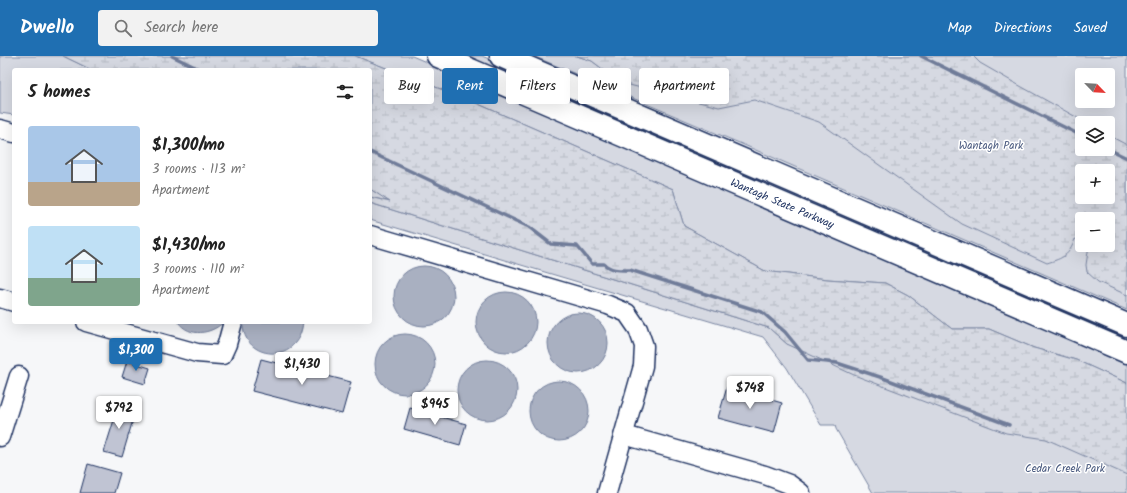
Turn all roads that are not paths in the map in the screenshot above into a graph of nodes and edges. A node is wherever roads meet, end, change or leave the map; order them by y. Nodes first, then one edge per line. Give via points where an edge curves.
1 (438, 56) edge
2 (501, 56) edge
3 (0, 129) edge
4 (12, 132) edge
5 (372, 236) edge
6 (0, 298) edge
7 (12, 301) edge
8 (93, 324) edge
9 (232, 324) edge
10 (1127, 325) edge
11 (1127, 352) edge
12 (19, 376) dead end
13 (624, 435) junction
14 (0, 437) edge
15 (607, 493) edge
16 (801, 493) edge

1 - 11 highway, Wantagh State Parkway
2 - 10 highway
3 - 4 lane
5 - 13 lane via 608,305 627,313 638,329 644,346 643,366
6 - 7 lane
8 - 9 lane via 197,353 222,355
12 - 14 lane
13 - 15 lane
13 - 16 lane via 765,476 789,484

